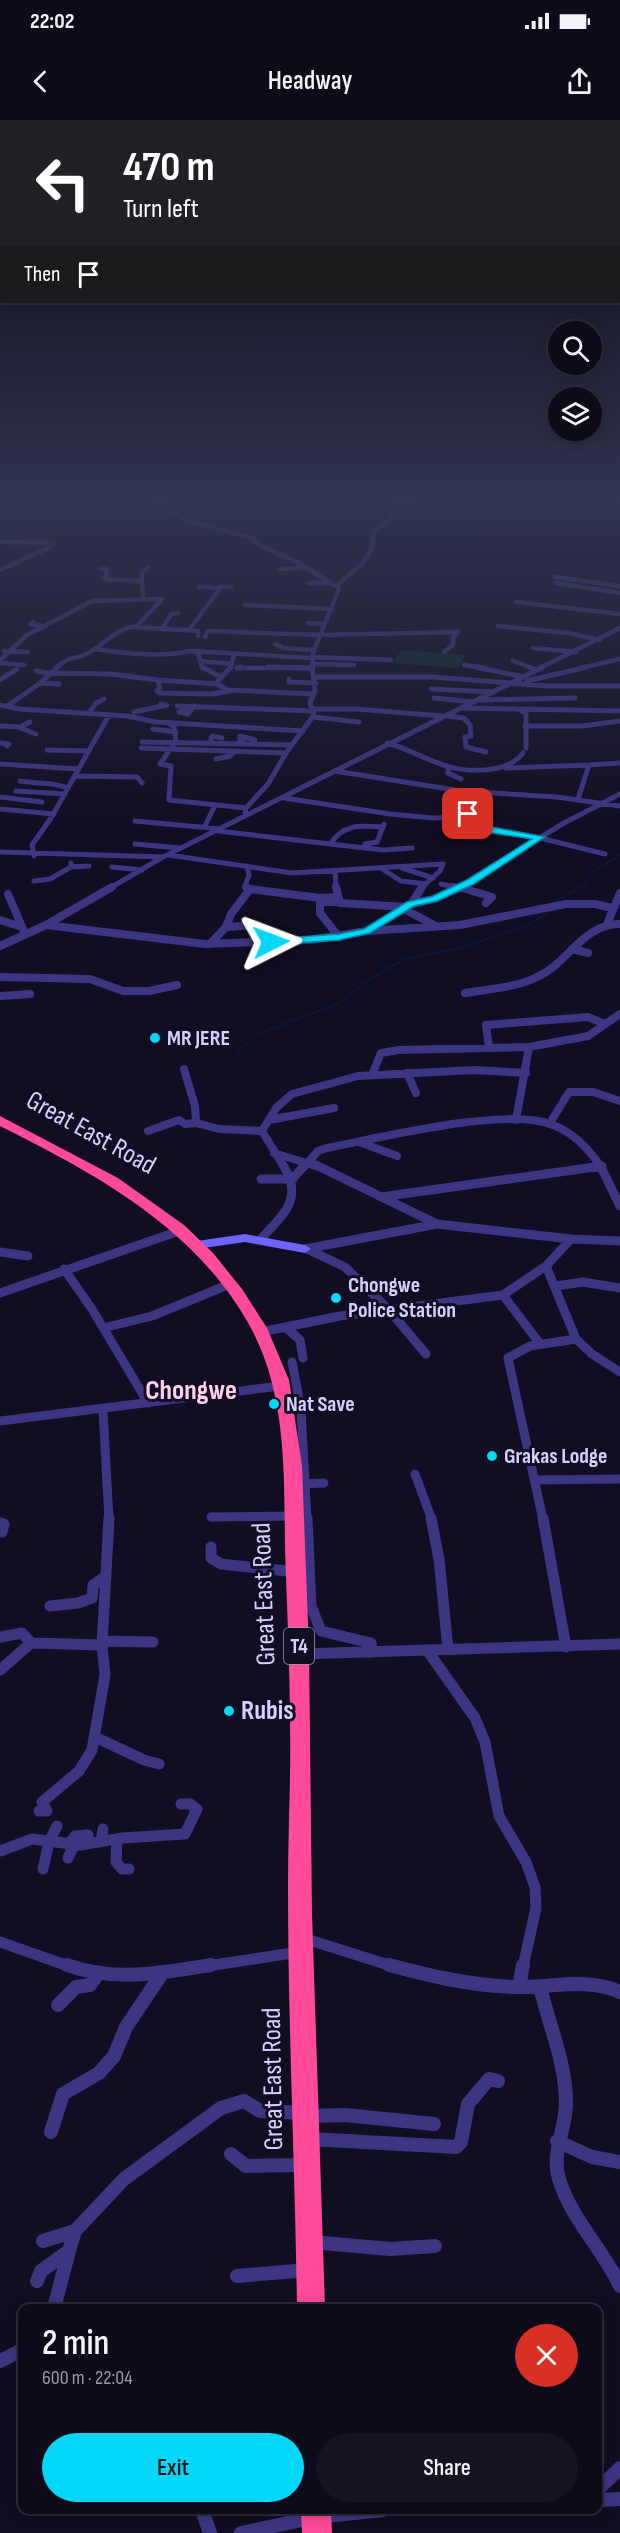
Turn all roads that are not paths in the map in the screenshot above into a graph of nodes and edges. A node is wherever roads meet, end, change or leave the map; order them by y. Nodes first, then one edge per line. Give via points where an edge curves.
1 (81, 607) edge
2 (156, 607) edge
3 (207, 607) edge
4 (300, 607) edge
5 (556, 607) edge
6 (332, 609) joint
7 (158, 612) dead end
8 (166, 612) dead end
9 (151, 613) junction
10 (620, 614) edge
11 (33, 622) dead end
12 (308, 623) dead end
13 (324, 624) junction
14 (42, 626) junction
15 (389, 626) dead end
16 (498, 626) dead end
17 (135, 627) junction
18 (620, 628) edge
19 (162, 629) junction
20 (189, 630) junction
21 (378, 635) junction
22 (198, 636) dead end
23 (205, 637) dead end
24 (320, 637) junction
25 (309, 640) dead end
26 (600, 640) junction
27 (275, 644) dead end
28 (533, 648) dead end
29 (95, 650) junction
30 (4, 651) junction
31 (576, 651) junction
32 (28, 652) dead end
33 (198, 652) junction
34 (444, 652) dead end
35 (234, 654) junction
36 (620, 659) edge
37 (312, 660) junction
38 (391, 660) dead end
39 (0, 661) edge
40 (200, 661) junction
41 (513, 661) dead end
42 (280, 662) dead end
43 (550, 664) junction
44 (24, 665) dead end
45 (354, 665) dead end
46 (464, 665) dead end
47 (235, 666) junction
48 (569, 668) dead end
49 (17, 669) dead end
50 (537, 670) junction
51 (36, 671) dead end
52 (51, 673) junction
53 (180, 675) dead end
54 (221, 677) junction
55 (523, 677) junction
56 (289, 679) dead end
57 (0, 680) edge
58 (158, 680) junction
59 (315, 680) junction
60 (192, 682) junction
61 (41, 683) junction
62 (60, 684) dead end
63 (217, 684) junction
64 (510, 684) junction
65 (620, 686) edge
66 (431, 689) dead end
67 (235, 690) junction
68 (491, 692) junction
69 (314, 694) junction
70 (7, 696) dead end
71 (434, 698) dead end
72 (104, 699) dead end
73 (574, 699) dead end
74 (18, 700) junction
75 (90, 701) dead end
76 (476, 701) junction
77 (143, 704) dead end
78 (161, 704) dead end
79 (3, 705) edge
80 (177, 706) dead end
81 (461, 708) junction
82 (244, 710) junction
83 (312, 710) junction
84 (520, 710) junction
85 (620, 711) edge
86 (73, 712) junction
87 (134, 712) junction
88 (89, 713) junction
89 (109, 715) junction
90 (127, 716) junction
91 (443, 716) junction
92 (620, 721) edge
93 (30, 722) dead end
94 (226, 722) junction
95 (359, 722) dead end
96 (169, 723) junction
97 (525, 726) junction
98 (2, 727) edge
99 (18, 728) junction
100 (153, 729) dead end
101 (303, 730) junction
102 (176, 732) junction
103 (232, 732) dead end
104 (36, 734) dead end
105 (221, 735) junction
106 (176, 741) junction
107 (210, 741) junction
108 (0, 743) edge
109 (231, 743) junction
110 (387, 743) junction
111 (291, 745) junction
112 (7, 746) dead end
113 (171, 748) junction
114 (47, 750) dead end
115 (87, 751) junction
116 (235, 751) junction
117 (486, 752) dead end
118 (286, 753) junction
119 (216, 759) dead end
120 (5, 763) edge
121 (620, 763) edge
122 (589, 765) junction
123 (448, 768) junction
124 (504, 768) junction
125 (335, 771) junction
126 (77, 773) junction
127 (461, 779) dead end
128 (20, 781) dead end
129 (142, 783) dead end
130 (16, 791) dead end
131 (66, 791) junction
132 (620, 794) edge
133 (0, 797) edge
134 (284, 798) junction
135 (578, 799) junction
136 (58, 803) junction
137 (603, 804) junction
138 (215, 805) junction
139 (620, 806) edge
140 (472, 807) junction
141 (246, 808) junction
142 (0, 809) edge
143 (36, 809) junction
144 (486, 811) dead end
145 (388, 813) junction
146 (53, 814) junction
147 (245, 815) junction
148 (422, 816) junction
149 (466, 817) junction
150 (135, 820) dead end
151 (47, 824) junction
152 (205, 826) junction
153 (383, 827) junction
154 (219, 830) junction
155 (540, 837) junction
156 (331, 843) junction
157 (135, 844) dead end
158 (354, 846) junction
159 (181, 848) junction
160 (412, 848) dead end
161 (0, 852) edge
162 (605, 854) dead end
163 (74, 855) junction
164 (34, 856) junction
165 (54, 856) junction
166 (166, 856) junction
167 (46, 862) dead end
168 (89, 866) dead end
169 (247, 866) junction
170 (71, 867) junction
171 (112, 867) dead end
172 (400, 867) junction
173 (382, 869) junction
174 (142, 870) junction
175 (335, 871) junction
176 (433, 878) junction
177 (35, 882) dead end
178 (426, 884) junction
179 (441, 884) dead end
180 (460, 887) junction
181 (250, 889) junction
182 (620, 893) edge
183 (8, 894) dead end
184 (320, 900) junction
185 (338, 901) junction
186 (486, 903) dead end
187 (407, 907) junction
188 (612, 908) junction
189 (495, 910) dead end
190 (335, 911) dead end
191 (17, 914) junction
192 (506, 916) junction
193 (0, 918) edge
194 (608, 922) junction
195 (620, 924) edge
196 (46, 925) junction
197 (257, 925) dead end
198 (437, 926) junction
199 (226, 927) junction
200 (24, 930) junction
201 (367, 931) junction
202 (339, 937) junction
203 (210, 944) junction
204 (0, 946) edge
205 (572, 949) junction
206 (588, 953) dead end
207 (0, 976) edge
208 (177, 985) dead end
209 (465, 993) dead end
210 (30, 994) dead end
211 (0, 996) edge
212 (620, 1014) edge
213 (605, 1024) junction
214 (489, 1047) junction
215 (529, 1047) junction
216 (184, 1069) dead end
217 (407, 1073) junction
218 (526, 1073) junction
219 (372, 1075) junction
220 (416, 1093) dead end
221 (620, 1101) edge
222 (334, 1108) dead end
223 (269, 1119) junction
224 (0, 1120) edge
225 (516, 1120) junction
226 (196, 1123) junction
227 (550, 1123) junction
228 (148, 1131) dead end
229 (262, 1131) junction
230 (359, 1142) junction
231 (274, 1154) junction
232 (397, 1156) dead end
233 (309, 1161) junction
234 (602, 1166) junction
235 (261, 1179) dead end
236 (293, 1179) junction
237 (381, 1197) junction
238 (620, 1206) edge
239 (437, 1224) junction
240 (182, 1230) junction
241 (261, 1239) junction
242 (571, 1239) junction
243 (620, 1241) edge
244 (197, 1245) junction
245 (305, 1248) junction
246 (0, 1252) edge
247 (28, 1256) dead end
248 (546, 1266) junction
249 (64, 1269) junction
250 (230, 1284) junction
251 (556, 1286) junction
252 (620, 1288) edge
253 (0, 1293) edge
254 (504, 1295) junction
255 (389, 1310) junction
256 (285, 1327) junction
257 (103, 1328) junction
258 (261, 1332) junction
259 (576, 1339) junction
260 (540, 1344) junction
261 (426, 1354) dead end
262 (283, 1363) junction
263 (620, 1372) edge
264 (280, 1386) junction
265 (148, 1403) junction
266 (103, 1410) junction
267 (0, 1421) edge
268 (415, 1474) dead end
269 (620, 1479) edge
270 (534, 1480) junction
271 (324, 1483) dead end
272 (299, 1484) junction
273 (294, 1516) junction
274 (211, 1517) dead end
275 (211, 1547) dead end
276 (296, 1572) junction
277 (106, 1576) junction
278 (50, 1606) dead end
279 (0, 1636) edge
280 (153, 1642) dead end
281 (31, 1643) junction
282 (102, 1643) junction
283 (620, 1644) edge
284 (566, 1647) junction
285 (448, 1649) junction
286 (427, 1650) junction
287 (372, 1652) junction
288 (300, 1654) junction
289 (0, 1670) edge
290 (95, 1737) junction
291 (159, 1764) dead end
292 (181, 1804) dead end
293 (39, 1811) dead end
294 (57, 1826) dead end
295 (88, 1835) dead end
296 (117, 1839) junction
297 (49, 1842) junction
298 (1, 1849) edge
299 (70, 1849) junction
300 (43, 1869) dead end
301 (129, 1869) dead end
302 (0, 1942) edge
303 (302, 1945) junction
304 (164, 1972) junction
305 (98, 1974) junction
306 (519, 1987) junction
307 (540, 1987) junction
308 (620, 1992) edge
309 (57, 2005) dead end
310 (498, 2081) dead end
311 (306, 2114) junction
312 (434, 2124) dead end
313 (51, 2132) dead end
314 (307, 2139) junction
315 (557, 2141) junction
316 (231, 2154) dead end
317 (620, 2162) edge
318 (308, 2165) junction
319 (75, 2231) junction
320 (43, 2241) dead end
321 (309, 2242) junction
322 (435, 2246) dead end
323 (69, 2251) junction
324 (310, 2270) junction
325 (237, 2276) dead end
326 (38, 2282) dead end
327 (620, 2286) edge
328 (55, 2304) edge
329 (311, 2304) edge
330 (18, 2352) edge
331 (0, 2361) edge
332 (620, 2468) edge
333 (602, 2485) edge
334 (620, 2499) edge
335 (602, 2500) edge
336 (203, 2514) edge
337 (356, 2514) edge
338 (316, 2520) edge
339 (210, 2533) edge
340 (241, 2533) edge

1 - 14 street
2 - 9 street
3 - 20 street
4 - 6 street
5 - 10 street
6 - 13 street
7 - 9 street
8 - 19 street via 176,613
9 - 17 street
11 - 14 street via 30,624
12 - 13 street
13 - 24 street
14 - 30 street
15 - 21 street
16 - 26 street
17 - 19 street
17 - 29 street via 124,627
18 - 26 street
19 - 20 street
20 - 22 street via 198,631
21 - 24 street
21 - 34 street via 458,632 453,645
23 - 24 street via 208,631
24 - 25 street
24 - 37 street
26 - 31 street
27 - 37 street
28 - 31 street
29 - 33 street
29 - 52 street via 67,658
30 - 32 street
30 - 39 street
31 - 43 street
33 - 35 street
33 - 40 street
35 - 37 street
35 - 47 street
36 - 64 street
37 - 38 street via 333,655
37 - 42 street
37 - 45 street
37 - 47 street
37 - 59 street
39 - 44 street
40 - 47 street
40 - 54 street via 207,671
41 - 50 street
43 - 48 street
43 - 50 street
46 - 55 street
47 - 54 street
49 - 57 street
50 - 55 street
51 - 52 street
52 - 58 street
52 - 61 street
53 - 60 street
54 - 63 street
55 - 64 street
56 - 59 street
58 - 60 street
58 - 67 street via 160,693 212,694
59 - 64 street via 433,677
59 - 69 street
60 - 63 street
61 - 62 street
61 - 74 street
63 - 67 street
64 - 65 street
64 - 68 street
66 - 68 street
67 - 69 street
68 - 76 street
69 - 83 street
70 - 74 street
71 - 76 street
72 - 88 street
73 - 76 street
74 - 79 street
75 - 86 street
76 - 81 street
77 - 87 street
78 - 87 street via 167,705
79 - 86 street
80 - 82 street
81 - 84 street
81 - 91 street
82 - 83 street
82 - 94 street
83 - 91 street via 357,709
83 - 95 street
83 - 101 street
84 - 85 street
84 - 97 street via 526,714
86 - 88 street
87 - 90 street
88 - 89 street
89 - 90 street
89 - 115 street
90 - 96 street
91 - 110 street
91 - 117 street via 464,718 471,728 471,736 465,737 466,747
92 - 97 street via 583,726
93 - 99 street
94 - 96 street
94 - 101 street
94 - 103 street
94 - 105 street
96 - 102 street
97 - 124 street via 525,750 521,758
98 - 99 street
99 - 104 street
100 - 102 street
101 - 111 street
102 - 106 street
105 - 107 street
105 - 109 street
106 - 107 street
106 - 113 street
106 - 113 street via 142,745
107 - 109 street
108 - 112 street
109 - 111 street
110 - 123 street via 417,751
110 - 125 street
111 - 118 street
113 - 116 street
113 - 138 street via 160,759 161,765 171,764 170,800
114 - 115 street
115 - 126 street
116 - 118 street
116 - 119 street
118 - 141 street via 268,784
120 - 126 street
121 - 122 street
122 - 124 street
122 - 135 street
123 - 124 street via 475,767 488,772
123 - 127 street via 453,777
125 - 134 street
125 - 135 street via 461,791 511,791
126 - 129 street via 137,777
126 - 131 street
128 - 131 street via 59,784
130 - 131 street
131 - 136 street
132 - 137 street
133 - 143 street via 26,799
134 - 145 street
134 - 147 street
135 - 137 street
136 - 143 street
136 - 146 street
137 - 139 street
137 - 155 street
138 - 141 street
138 - 152 street
140 - 144 street
140 - 148 street
140 - 149 street
141 - 147 street
142 - 143 street
143 - 146 street
143 - 151 street
145 - 148 street
145 - 153 street
146 - 151 street
147 - 154 street
148 - 149 street
149 - 155 street via 489,830
150 - 152 street
151 - 164 street via 32,845
152 - 154 street
153 - 156 street via 351,826 338,833
153 - 158 street via 377,842
154 - 156 street
154 - 159 street
155 - 162 street
155 - 180 street
156 - 158 street
157 - 159 street
158 - 160 street via 403,853
159 - 166 street
161 - 164 street
163 - 165 street
163 - 166 street
163 - 170 street
164 - 165 street
165 - 167 street
166 - 169 street
166 - 174 street
168 - 170 street
169 - 175 street via 292,873
169 - 181 street via 245,886
170 - 177 street
171 - 174 street
172 - 173 street
172 - 176 street
172 - 176 street via 442,864
173 - 175 street
173 - 178 street via 401,881
174 - 196 street
175 - 185 street
176 - 178 street
178 - 187 street via 413,894
179 - 180 street
180 - 186 street via 492,897
180 - 187 street
181 - 184 street
181 - 199 street
182 - 188 street
183 - 191 street
184 - 185 street
184 - 202 street via 320,913
185 - 187 street
185 - 190 street
187 - 198 street
187 - 201 street
188 - 192 street via 566,904
188 - 194 street
189 - 192 street
191 - 193 street
191 - 200 street
192 - 198 street
193 - 200 street
194 - 195 street
194 - 205 street
196 - 200 street
196 - 203 street
197 - 199 street
198 - 201 street
199 - 203 street
200 - 204 street
201 - 202 street
202 - 203 street
205 - 206 street
205 - 209 street via 540,977
207 - 208 street via 90,979 123,991
210 - 211 street
212 - 213 street
213 - 214 street via 588,1017 486,1025
213 - 215 street via 588,1035
214 - 215 street
214 - 219 street via 386,1051 377,1056
215 - 218 street
216 - 226 street
217 - 218 street
217 - 219 street
217 - 220 street
218 - 225 street
219 - 223 street via 292,1094
221 - 227 street via 593,1092 569,1092
222 - 223 street
223 - 229 street
224 - 240 highway, Great East Road / T4 via 114,1179
225 - 227 street
225 - 230 street via 466,1123
226 - 228 street via 179,1120
226 - 229 street via 219,1129
227 - 234 street via 572,1136
229 - 231 street
230 - 232 street
230 - 233 street via 318,1151
231 - 233 street
231 - 236 street
233 - 236 street
233 - 237 street
234 - 237 street
234 - 238 street
235 - 236 street
236 - 241 street via 295,1193 291,1204
237 - 239 street
239 - 242 street
239 - 245 street
240 - 244 highway, Great East Road / T4
240 - 249 street
241 - 244 street
241 - 245 street via 290,1248
242 - 243 street
242 - 248 street
244 - 250 highway, Great East Road / T4
245 - 255 street via 345,1267
246 - 247 street
248 - 251 street
248 - 254 street
249 - 253 street
249 - 257 street
250 - 257 street via 152,1316
250 - 258 highway, Great East Road / T4
251 - 252 street via 583,1282
251 - 259 street
254 - 255 street
254 - 260 street
255 - 256 street
255 - 261 street
256 - 258 street
256 - 262 street via 300,1340 305,1358
257 - 265 street
258 - 262 highway, Great East Road / T4
259 - 260 street
259 - 263 street
260 - 270 street via 508,1358
262 - 264 highway, Great East Road / T4
262 - 272 street via 301,1408
264 - 265 street
264 - 272 highway, Great East Road / T4
265 - 266 street
266 - 267 street
266 - 277 street via 110,1508
268 - 285 street via 425,1493 438,1550
269 - 270 street
270 - 284 street
271 - 272 street
272 - 273 highway, Great East Road / T4
272 - 287 street via 310,1606 321,1631 371,1643
273 - 274 street
273 - 276 highway, Great East Road / T4
275 - 276 street via 212,1558 221,1564
276 - 288 highway, Great East Road / T4
277 - 278 street via 93,1585 92,1599
277 - 282 street
279 - 281 street via 22,1633
280 - 282 street
281 - 282 street
281 - 289 street
282 - 290 street via 105,1676
283 - 284 street
284 - 285 street
285 - 286 street
286 - 287 street
286 - 306 street via 476,1718 485,1742 499,1816 526,1862 535,1887 536,1908
287 - 288 street
288 - 303 highway, Great East Road / T4
290 - 291 street
290 - 293 street via 79,1771 46,1796 42,1802 47,1811
292 - 296 street via 197,1809 185,1834
294 - 297 street
295 - 299 street via 75,1836
296 - 299 street via 102,1835
296 - 301 street via 116,1862 122,1869
297 - 298 street via 32,1839
297 - 299 street
297 - 300 street
302 - 305 street via 16,1941
303 - 304 street
303 - 306 street via 463,1981
303 - 311 highway, Great East Road / T4
304 - 305 street via 141,1976
304 - 313 street via 126,2027 114,2056 99,2073 63,2094
305 - 309 street via 90,1985 76,1987
306 - 307 street
307 - 308 street via 576,1984
307 - 315 street via 566,2103
310 - 314 street via 489,2079 468,2104 461,2142 456,2147
311 - 312 street
311 - 314 highway, Great East Road / T4
311 - 319 street via 260,2111 244,2101 221,2108 124,2179
314 - 318 highway, Great East Road / T4
315 - 317 street via 592,2157
315 - 327 street via 554,2159 569,2205
316 - 318 street via 246,2166
318 - 321 highway, Great East Road / T4
319 - 320 street
319 - 323 street
321 - 322 street via 390,2249
321 - 324 highway, Great East Road / T4
323 - 326 street via 41,2271
323 - 328 street
324 - 325 street
324 - 329 highway, Great East Road / T4
330 - 331 street
332 - 333 street
334 - 335 street
336 - 339 street
337 - 338 street
338 - 340 street

